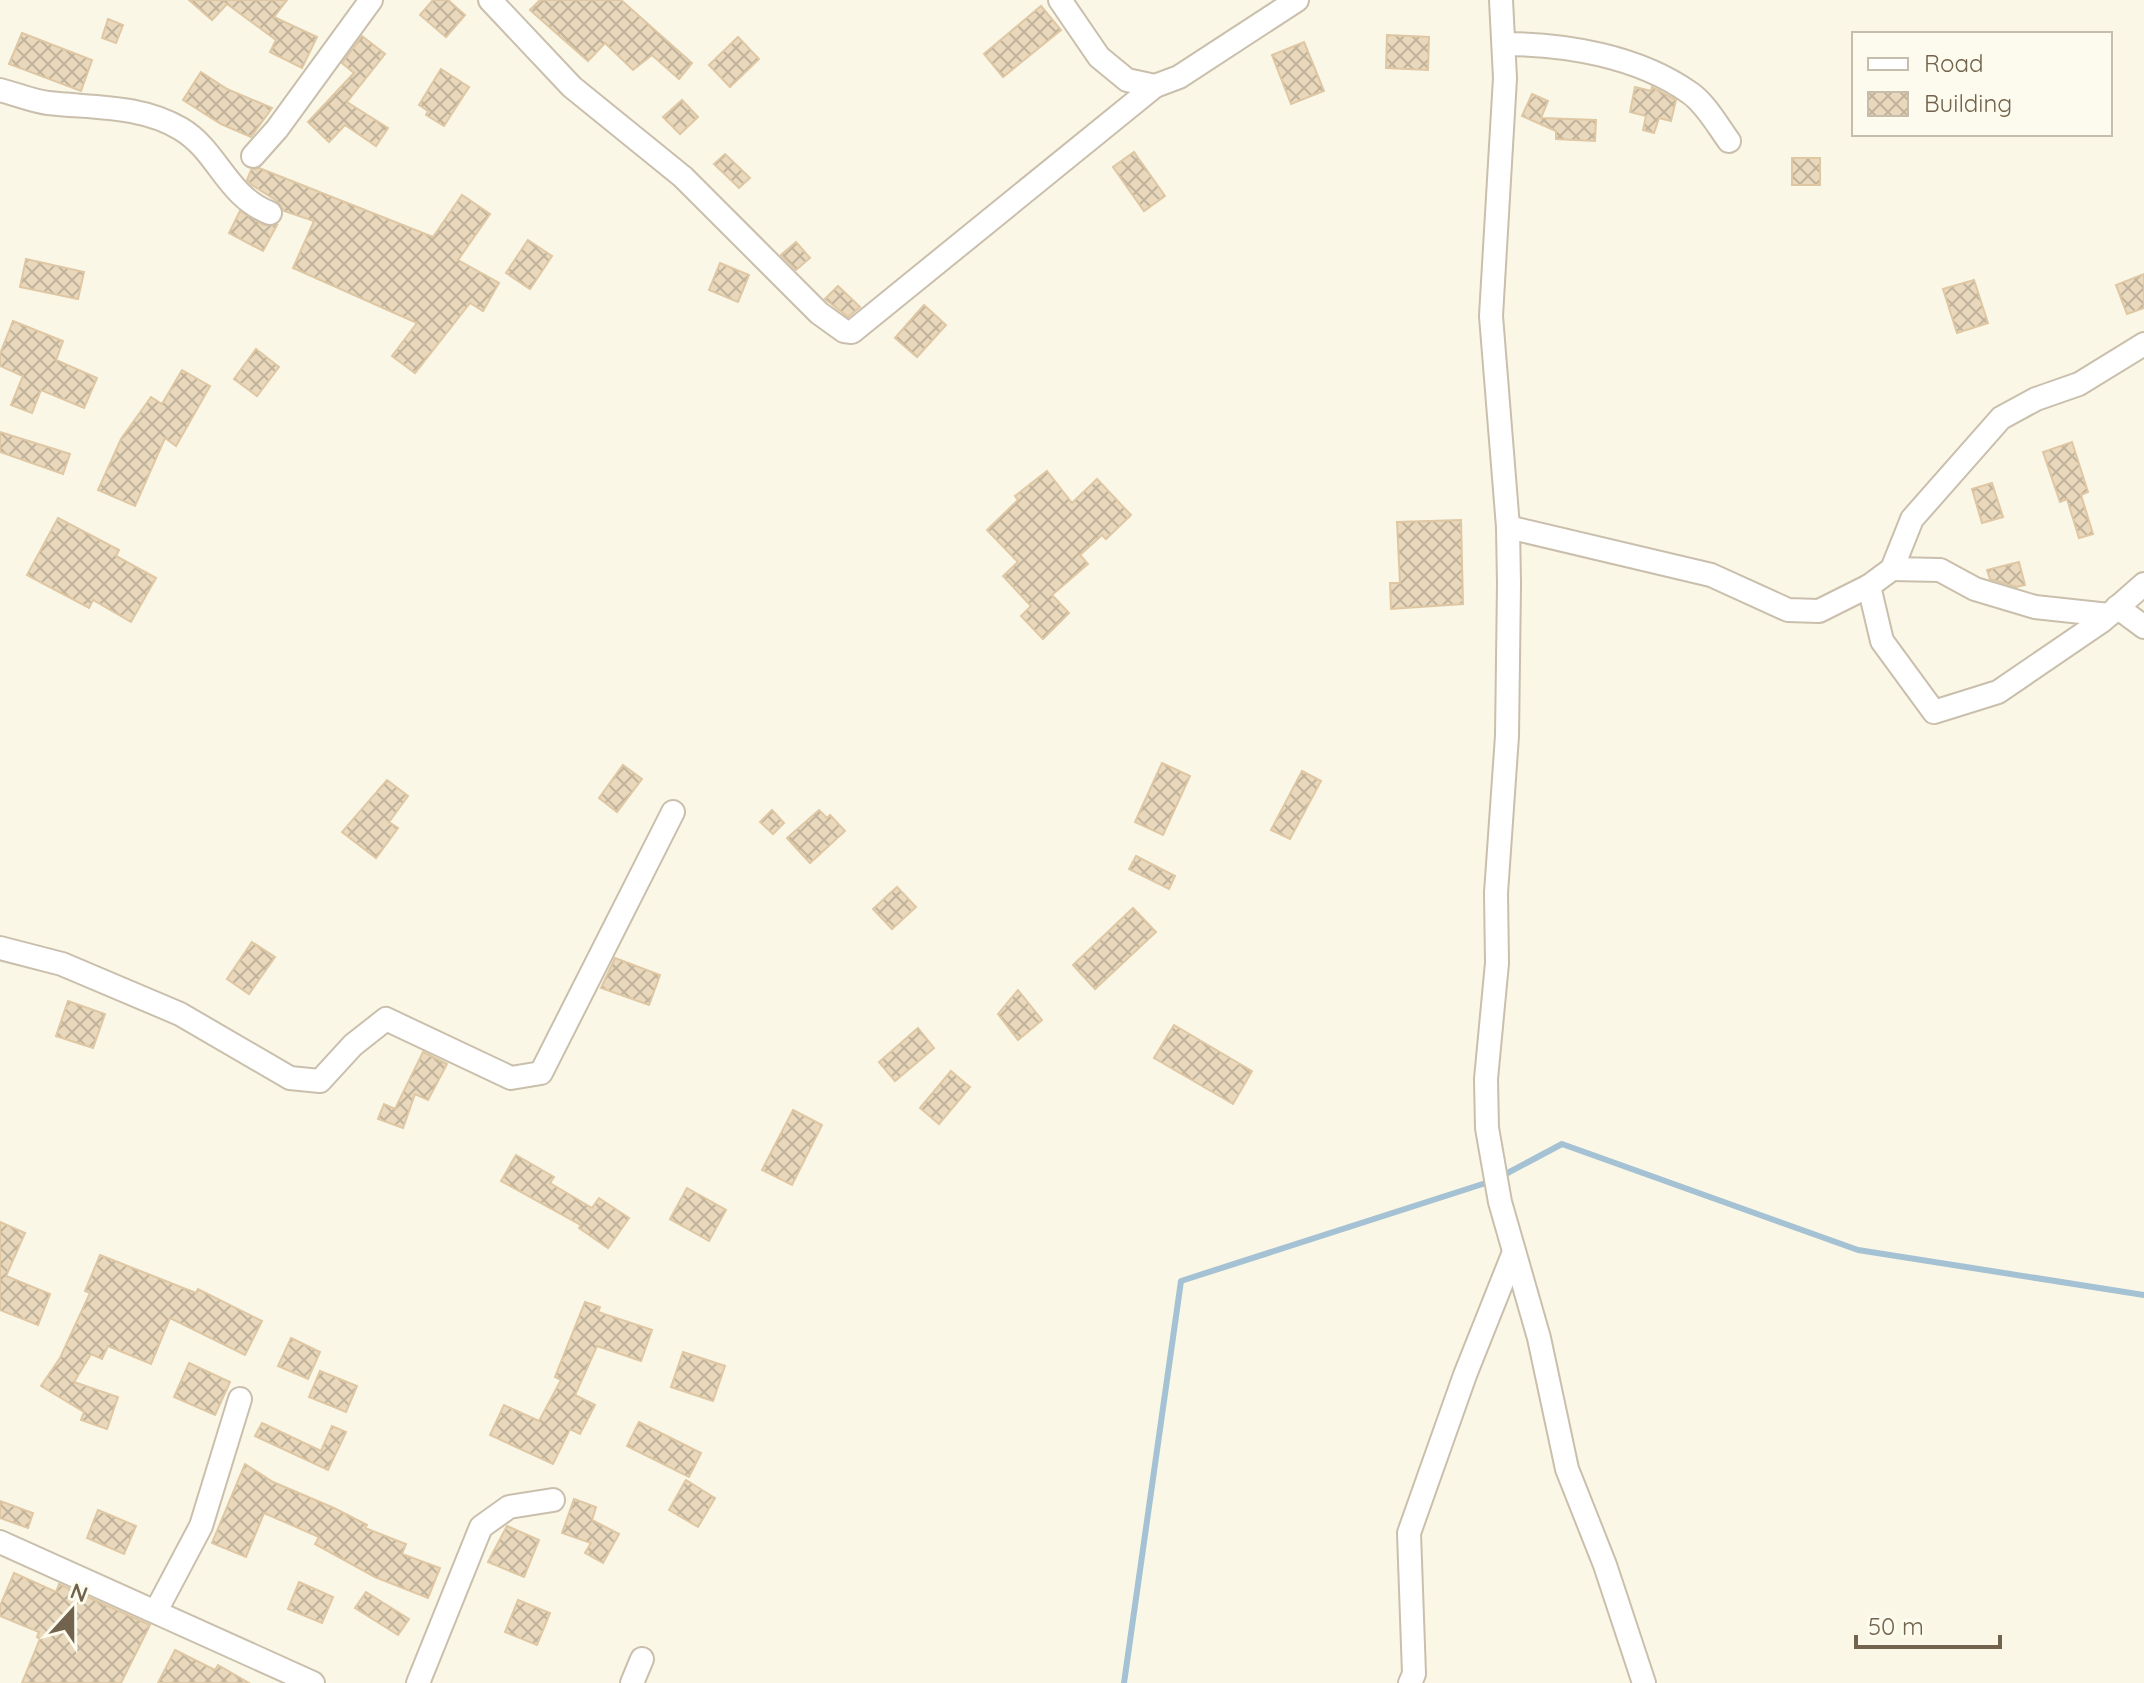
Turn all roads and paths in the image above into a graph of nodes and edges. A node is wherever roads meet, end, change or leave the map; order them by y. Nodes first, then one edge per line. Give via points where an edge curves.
1 (371, 0) edge
2 (490, 0) edge
3 (1060, 0) edge
4 (1297, 0) edge
5 (1501, 0) edge
6 (1504, 44) junction
7 (1155, 86) junction
8 (0, 90) edge
9 (1729, 141) dead end
10 (253, 156) dead end
11 (270, 213) dead end
12 (2144, 344) edge
13 (1508, 527) junction
14 (1892, 569) junction
15 (2144, 584) edge
16 (1869, 586) junction
17 (2113, 611) junction
18 (2144, 627) edge
19 (673, 812) dead end
20 (0, 948) edge
21 (1514, 1252) junction
22 (240, 1399) dead end
23 (553, 1500) dead end
24 (0, 1542) edge
25 (156, 1611) junction
26 (642, 1659) dead end
27 (313, 1683) edge
28 (418, 1683) edge
29 (632, 1683) edge
30 (1410, 1683) edge
31 (1644, 1683) edge

1 - 10 street
2 - 7 street via 572,87 683,177 819,313 844,331 852,332
3 - 7 street via 1099,57 1127,80
4 - 7 street via 1179,77
5 - 6 street
6 - 9 street via 1549,44 1634,65 1691,93
6 - 13 street via 1491,316
8 - 11 street via 158,118 183,130 249,205
12 - 14 street via 2079,384 2001,418 1912,519
13 - 16 street via 1711,575 1788,610 1819,611
13 - 21 street via 1507,736 1486,1079 1487,1128
14 - 16 street
14 - 17 street via 1940,570 1975,589 2035,607
15 - 17 street
16 - 17 street via 1882,641 1934,712 1998,692
17 - 18 street
19 - 20 street via 541,1073 511,1078 386,1019 320,1081 290,1078 180,1014 62,964
21 - 30 street via 1409,1533 1414,1674
21 - 31 street via 1567,1469
22 - 25 street via 201,1526
23 - 28 street via 509,1507 481,1527
24 - 25 street
25 - 27 street
26 - 29 street

